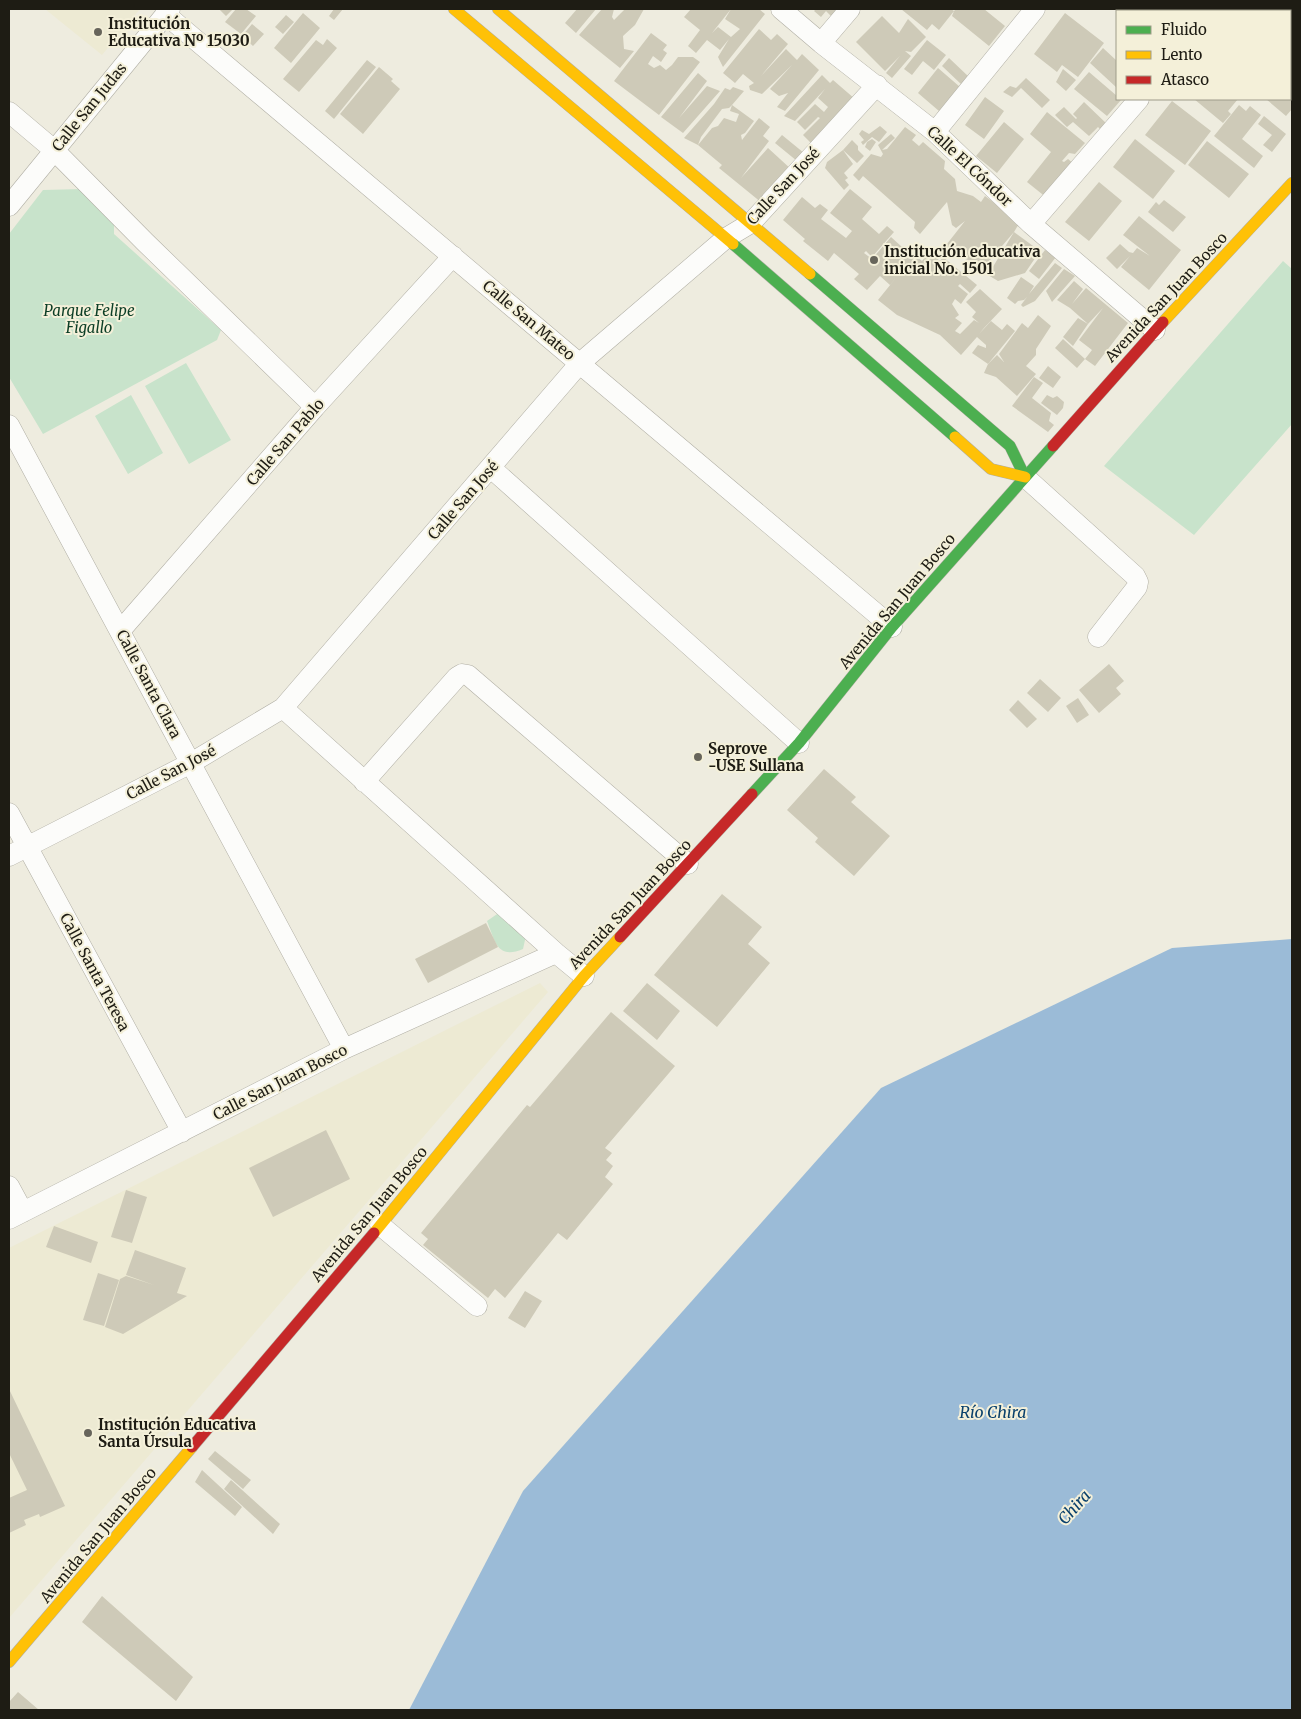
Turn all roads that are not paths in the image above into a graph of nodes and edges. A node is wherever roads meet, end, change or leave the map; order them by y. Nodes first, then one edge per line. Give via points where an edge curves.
1 (454, 9) edge
2 (498, 9) edge
3 (781, 9) edge
4 (850, 9) edge
5 (1035, 9) edge
6 (167, 12) edge
7 (821, 43) junction
8 (877, 85) junction
9 (1138, 100) edge
10 (9, 112) edge
11 (935, 132) junction
12 (54, 150) junction
13 (1292, 183) edge
14 (9, 206) edge
15 (751, 222) junction
16 (1031, 224) junction
17 (726, 238) junction
18 (453, 256) junction
19 (1155, 330) junction
20 (580, 363) junction
21 (315, 407) junction
22 (9, 425) edge
23 (491, 468) junction
24 (1025, 476) junction
25 (892, 627) junction
26 (120, 630) junction
27 (1098, 637) dead end
28 (283, 708) junction
29 (800, 743) junction
30 (191, 763) junction
31 (364, 782) junction
32 (9, 813) edge
33 (27, 846) junction
34 (9, 856) edge
35 (688, 864) junction
36 (556, 953) junction
37 (584, 976) junction
38 (344, 1049) junction
39 (182, 1132) junction
40 (9, 1186) edge
41 (16, 1216) edge
42 (380, 1225) junction
43 (477, 1306) dead end
44 (9, 1662) edge

1 - 17 street
2 - 15 street
3 - 7 street, Calle El Cóndor
4 - 7 street
5 - 11 street
6 - 12 street, Calle San Judas
6 - 18 street, Calle San Mateo
7 - 8 street, Calle El Cóndor
8 - 11 street, Calle El Cóndor
8 - 15 street, Calle San José
9 - 16 street
10 - 12 street
11 - 16 street, Calle El Cóndor
12 - 14 street, Calle San Judas
12 - 21 street
13 - 19 street, Avenida San Juan Bosco
15 - 17 street, Calle San José
15 - 24 street via 1010,446
16 - 19 street, Calle El Cóndor
17 - 20 street, Calle San José
17 - 24 street via 991,469
18 - 20 street, Calle San Mateo
18 - 21 street, Calle San Pablo
19 - 24 street, Avenida San Juan Bosco
20 - 23 street, Calle San José
20 - 25 street, Calle San Mateo
21 - 26 street, Calle San Pablo
22 - 26 street, Calle Santa Clara
23 - 28 street, Calle San José
23 - 29 street
24 - 25 street, Avenida San Juan Bosco
24 - 27 street via 1138,582
25 - 29 street, Avenida San Juan Bosco
26 - 30 street, Calle Santa Clara
28 - 30 street, Calle San José
28 - 31 street
29 - 35 street, Avenida San Juan Bosco
30 - 33 street, Calle San José
30 - 38 street, Calle Santa Clara
31 - 35 street via 457,678 462,674 468,675
31 - 36 street
32 - 33 street, Calle Santa Teresa
33 - 34 street, Calle San José
33 - 39 street, Calle Santa Teresa
35 - 37 street, Avenida San Juan Bosco
36 - 37 street
36 - 38 street, Calle San Juan Bosco
37 - 42 street, Avenida San Juan Bosco
38 - 39 street, Calle San Juan Bosco
39 - 41 street, Calle San Juan Bosco
40 - 41 street
42 - 43 street
42 - 44 street, Avenida San Juan Bosco

